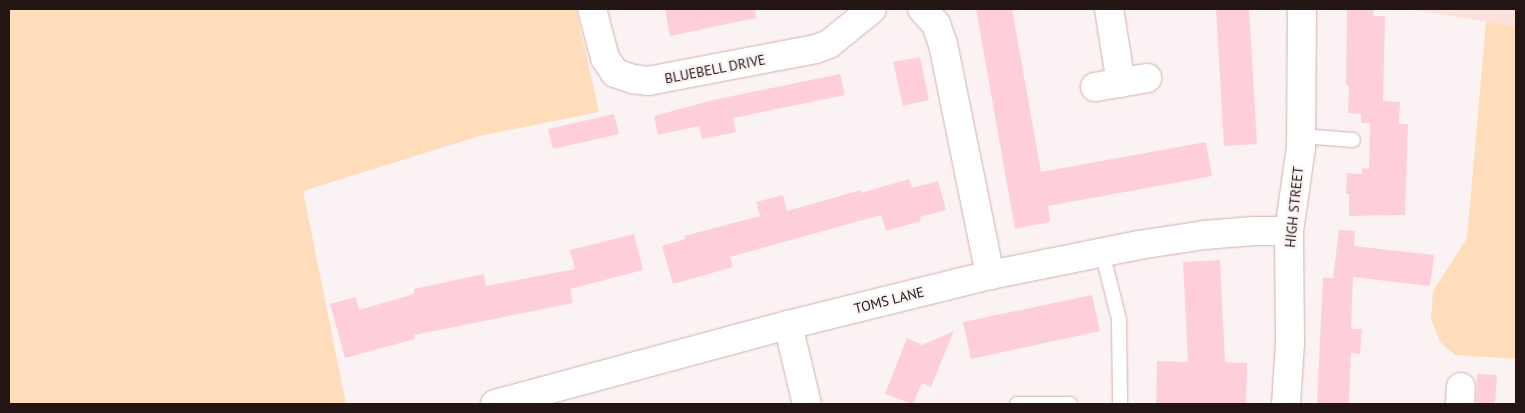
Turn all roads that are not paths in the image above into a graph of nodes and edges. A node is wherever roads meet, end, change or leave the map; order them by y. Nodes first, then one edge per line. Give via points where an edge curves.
1 (592, 9) edge
2 (872, 9) edge
3 (922, 9) edge
4 (1109, 9) edge
5 (1302, 9) edge
6 (1121, 82) dead end
7 (1301, 136) junction
8 (1353, 140) dead end
9 (1289, 231) junction
10 (1102, 252) junction
11 (990, 275) junction
12 (788, 324) junction
13 (495, 404) edge
14 (807, 404) edge
15 (1017, 404) edge
16 (1070, 404) edge
17 (1120, 404) edge
18 (1286, 404) edge

1 - 2 street, BLUEBELL DRIVE via 605,58 615,73 648,82 816,49 829,44
3 - 11 street via 936,24 943,44
4 - 6 street
5 - 7 street, HIGH STREET
7 - 8 lane
7 - 9 street, HIGH STREET
9 - 10 street, TOMS LANE via 1204,235
9 - 18 street, HIGH STREET via 1290,343
10 - 11 street, TOMS LANE
10 - 17 lane via 1119,319
11 - 12 street, TOMS LANE
12 - 13 street, TOMS LANE
12 - 14 street
15 - 16 lane

